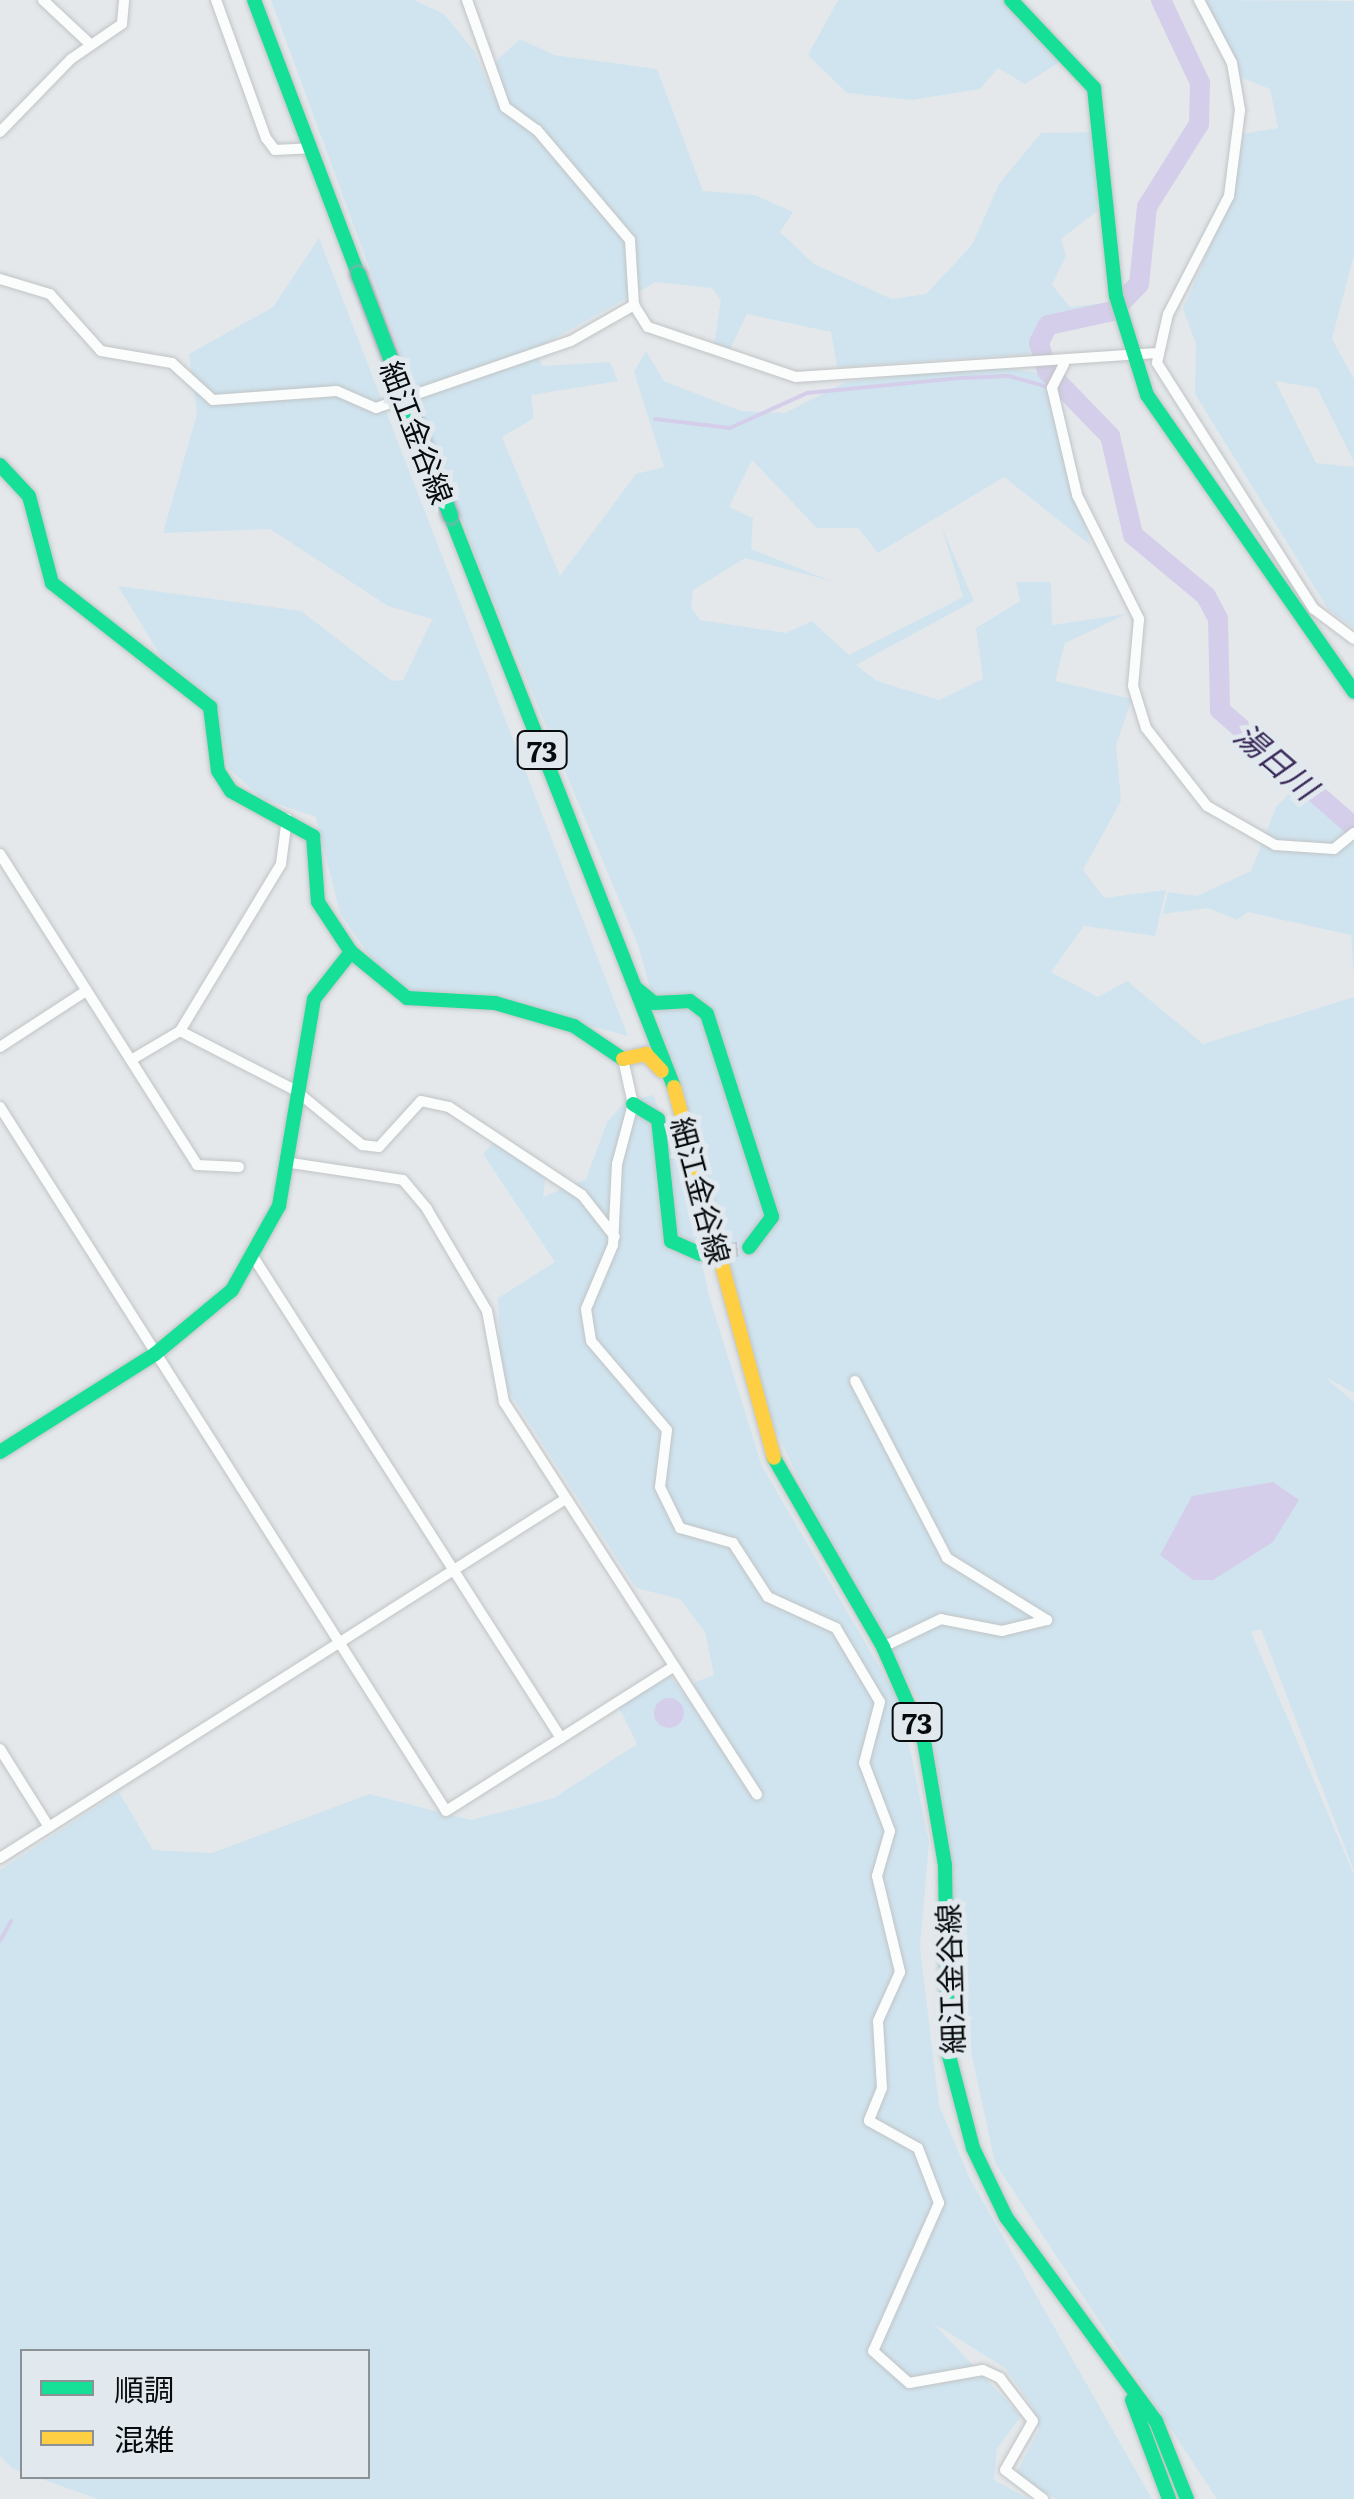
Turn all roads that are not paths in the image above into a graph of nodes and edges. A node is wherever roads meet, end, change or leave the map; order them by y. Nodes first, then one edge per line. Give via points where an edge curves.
1 (43, 0) edge
2 (124, 0) edge
3 (216, 0) edge
4 (254, 0) edge
5 (466, 0) edge
6 (1012, 0) edge
7 (1198, 0) edge
8 (90, 44) junction
9 (0, 132) edge
10 (310, 148) junction
11 (0, 279) edge
12 (634, 305) junction
13 (1158, 352) junction
14 (1132, 359) junction
15 (1064, 364) junction
16 (0, 465) edge
17 (1354, 639) edge
18 (1354, 692) edge
19 (287, 816) junction
20 (1352, 841) edge
21 (0, 854) edge
22 (352, 952) junction
23 (634, 986) junction
24 (86, 991) junction
25 (666, 1006) junction
26 (645, 1015) junction
27 (180, 1031) junction
28 (658, 1045) junction
29 (0, 1047) edge
30 (623, 1059) junction
31 (131, 1060) junction
32 (672, 1081) junction
33 (295, 1090) junction
34 (633, 1104) junction
35 (0, 1107) edge
36 (291, 1163) junction
37 (238, 1167) dead end
38 (614, 1237) junction
39 (749, 1247) dead end
40 (700, 1254) dead end
41 (254, 1258) junction
42 (156, 1354) junction
43 (855, 1380) dead end
44 (0, 1452) edge
45 (564, 1500) junction
46 (454, 1571) junction
47 (340, 1642) junction
48 (883, 1647) junction
49 (671, 1668) junction
50 (561, 1738) junction
51 (0, 1749) edge
52 (757, 1795) dead end
53 (50, 1827) junction
54 (0, 1858) edge
55 (1115, 2365) junction
56 (1043, 2499) edge
57 (1169, 2499) edge
58 (1187, 2499) edge

1 - 8 street
2 - 8 street via 122,24
3 - 10 street via 266,138 275,150
4 - 10 main road, 細江金谷線 / 73
5 - 12 street via 504,107 538,130 630,240
6 - 14 main road via 1094,88 1103,121 1105,234
7 - 13 street via 1232,64 1240,110 1218,232 1168,314
8 - 9 street
10 - 23 main road, 細江金谷線 / 73, bridge
11 - 12 street via 50,294 101,351 172,363 213,400 337,391 376,408 571,341
12 - 15 street via 662,334 796,376
13 - 14 street
13 - 17 street via 1182,410 1231,470 1314,609
14 - 15 street
14 - 18 main road via 1184,457
15 - 20 street via 1052,388 1077,495 1138,619 1133,686 1146,728 1191,790 1225,818 1276,845
16 - 19 main road via 29,496 52,583 189,686 217,724 218,771 232,790
19 - 22 main road via 313,836 318,902
19 - 27 street via 281,864
21 - 24 street
22 - 30 main road via 408,998 495,1003 574,1026
22 - 33 main road via 314,999
23 - 25 main road
23 - 26 main road, 細江金谷線 / 73
24 - 29 street
24 - 31 street
25 - 28 main road
25 - 39 main road via 690,1001 707,1014 772,1217
26 - 28 main road, 細江金谷線 / 73
26 - 30 main road via 640,1046
27 - 31 street
27 - 33 street
28 - 32 main road, 細江金谷線 / 73
30 - 32 main road via 646,1054
30 - 34 street
31 - 37 street via 197,1165
32 - 48 main road, 細江金谷線 / 73 via 773,1456
33 - 36 main road
33 - 38 street via 362,1145 378,1146 421,1101 449,1106 582,1195
34 - 38 street via 617,1164
34 - 40 main road via 658,1119 671,1241
35 - 42 street
36 - 41 main road
36 - 45 street via 404,1180 487,1311 504,1402
38 - 56 street via 593,1280 587,1325 611,1371 667,1430 660,1476 673,1518 700,1539 733,1543 768,1597 836,1628 856,1673 876,1690 864,1763 890,1831 877,1876 900,1972 878,2021 882,2088 869,2121 918,2148 939,2203 872,2351 909,2383 984,2370 1000,2378 1033,2421 1004,2470
41 - 42 main road via 200,1322
41 - 46 street
42 - 44 main road
42 - 47 street
43 - 48 street via 947,1558 1047,1620 1002,1631 941,1619
45 - 46 street
45 - 49 street
46 - 47 street
46 - 50 street
47 - 50 street via 446,1810
47 - 53 street
48 - 55 main road, 細江金谷線 / 73 via 940,1798 948,2052 964,2122 1006,2217
49 - 50 street
49 - 52 street
51 - 53 street
53 - 54 street
55 - 57 main road, 細江金谷線 / 73
55 - 58 main road, 細江金谷線 / 73 via 1156,2421

